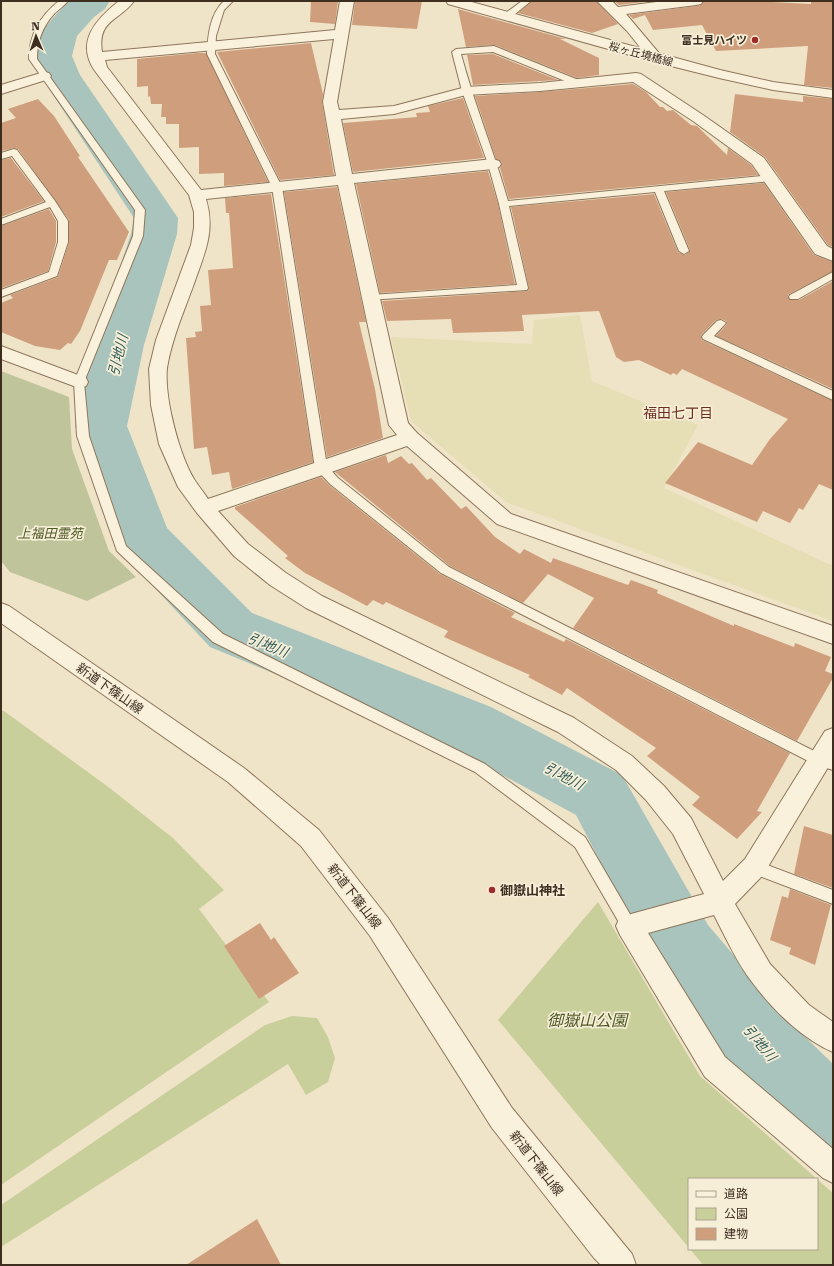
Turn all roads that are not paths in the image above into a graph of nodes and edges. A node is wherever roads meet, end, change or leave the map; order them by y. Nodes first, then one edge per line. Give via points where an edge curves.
1 (64, 1) edge
2 (128, 1) edge
3 (229, 1) edge
4 (347, 1) edge
5 (453, 1) edge
6 (527, 1) edge
7 (604, 1) edge
8 (696, 1) edge
9 (616, 12) junction
10 (506, 17) junction
11 (341, 34) junction
12 (211, 46) junction
13 (96, 57) junction
14 (656, 58) junction
15 (44, 76) junction
16 (578, 83) junction
17 (1, 90) edge
18 (466, 91) junction
19 (833, 94) edge
20 (332, 115) junction
21 (1, 156) edge
22 (493, 164) junction
23 (771, 178) junction
24 (345, 180) junction
25 (277, 187) junction
26 (658, 188) junction
27 (197, 195) junction
28 (52, 203) junction
29 (504, 204) junction
30 (1, 222) edge
31 (684, 251) dead end
32 (833, 256) edge
33 (833, 274) edge
34 (1, 294) edge
35 (794, 297) dead end
36 (371, 298) junction
37 (722, 323) dead end
38 (1, 352) edge
39 (79, 382) junction
40 (833, 396) edge
41 (410, 438) junction
42 (321, 468) junction
43 (204, 508) junction
44 (1, 612) edge
45 (833, 635) edge
46 (833, 738) edge
47 (826, 762) edge
48 (754, 867) junction
49 (833, 897) edge
50 (714, 904) junction
51 (629, 926) junction
52 (833, 1038) edge
53 (833, 1168) edge
54 (621, 1265) edge

1 - 15 lane via 46,18 32,48 33,59
2 - 13 street via 100,25 94,35 93,48
3 - 12 lane via 220,9
4 - 11 street
5 - 10 street, 桜ヶ丘境橋線
6 - 10 lane
7 - 9 street
8 - 9 street
9 - 14 street
10 - 14 street, 桜ヶ丘境橋線
11 - 12 street
11 - 20 street via 330,102
12 - 13 street
12 - 25 lane via 210,54
13 - 27 street via 100,68
14 - 19 street, 桜ヶ丘境橋線 via 773,86
15 - 17 street
15 - 39 lane via 140,210 138,236
16 - 18 street
16 - 18 lane via 494,49 456,52
16 - 23 street via 636,77 758,161
18 - 20 street via 394,110
18 - 22 lane
20 - 24 street
21 - 28 lane via 14,152
22 - 24 street
22 - 29 lane
23 - 26 lane
23 - 32 street via 821,250
24 - 25 street
24 - 36 street
25 - 27 street
25 - 42 lane
26 - 29 lane
26 - 31 lane
27 - 43 street via 202,212 199,245 165,340 158,369 160,405 169,444 185,482
28 - 30 lane
28 - 34 lane via 63,221 64,242 53,274
29 - 36 lane via 523,288
33 - 35 lane
36 - 41 street via 399,425
37 - 40 lane via 707,337
38 - 39 street
39 - 51 lane via 83,436 121,548 218,638 480,768 524,800 580,842
41 - 42 street
41 - 45 street via 504,519
42 - 43 street
42 - 47 lane via 445,570
43 - 50 street via 241,550 278,579 314,602 566,725 624,763 655,793 682,826
44 - 54 street, 新道下篠山線 via 236,775 310,838 379,927 502,1118
46 - 47 street
47 - 48 street
48 - 49 lane
48 - 50 street
50 - 51 street
50 - 52 street via 738,935 761,973 799,1014
51 - 53 street via 715,1067

